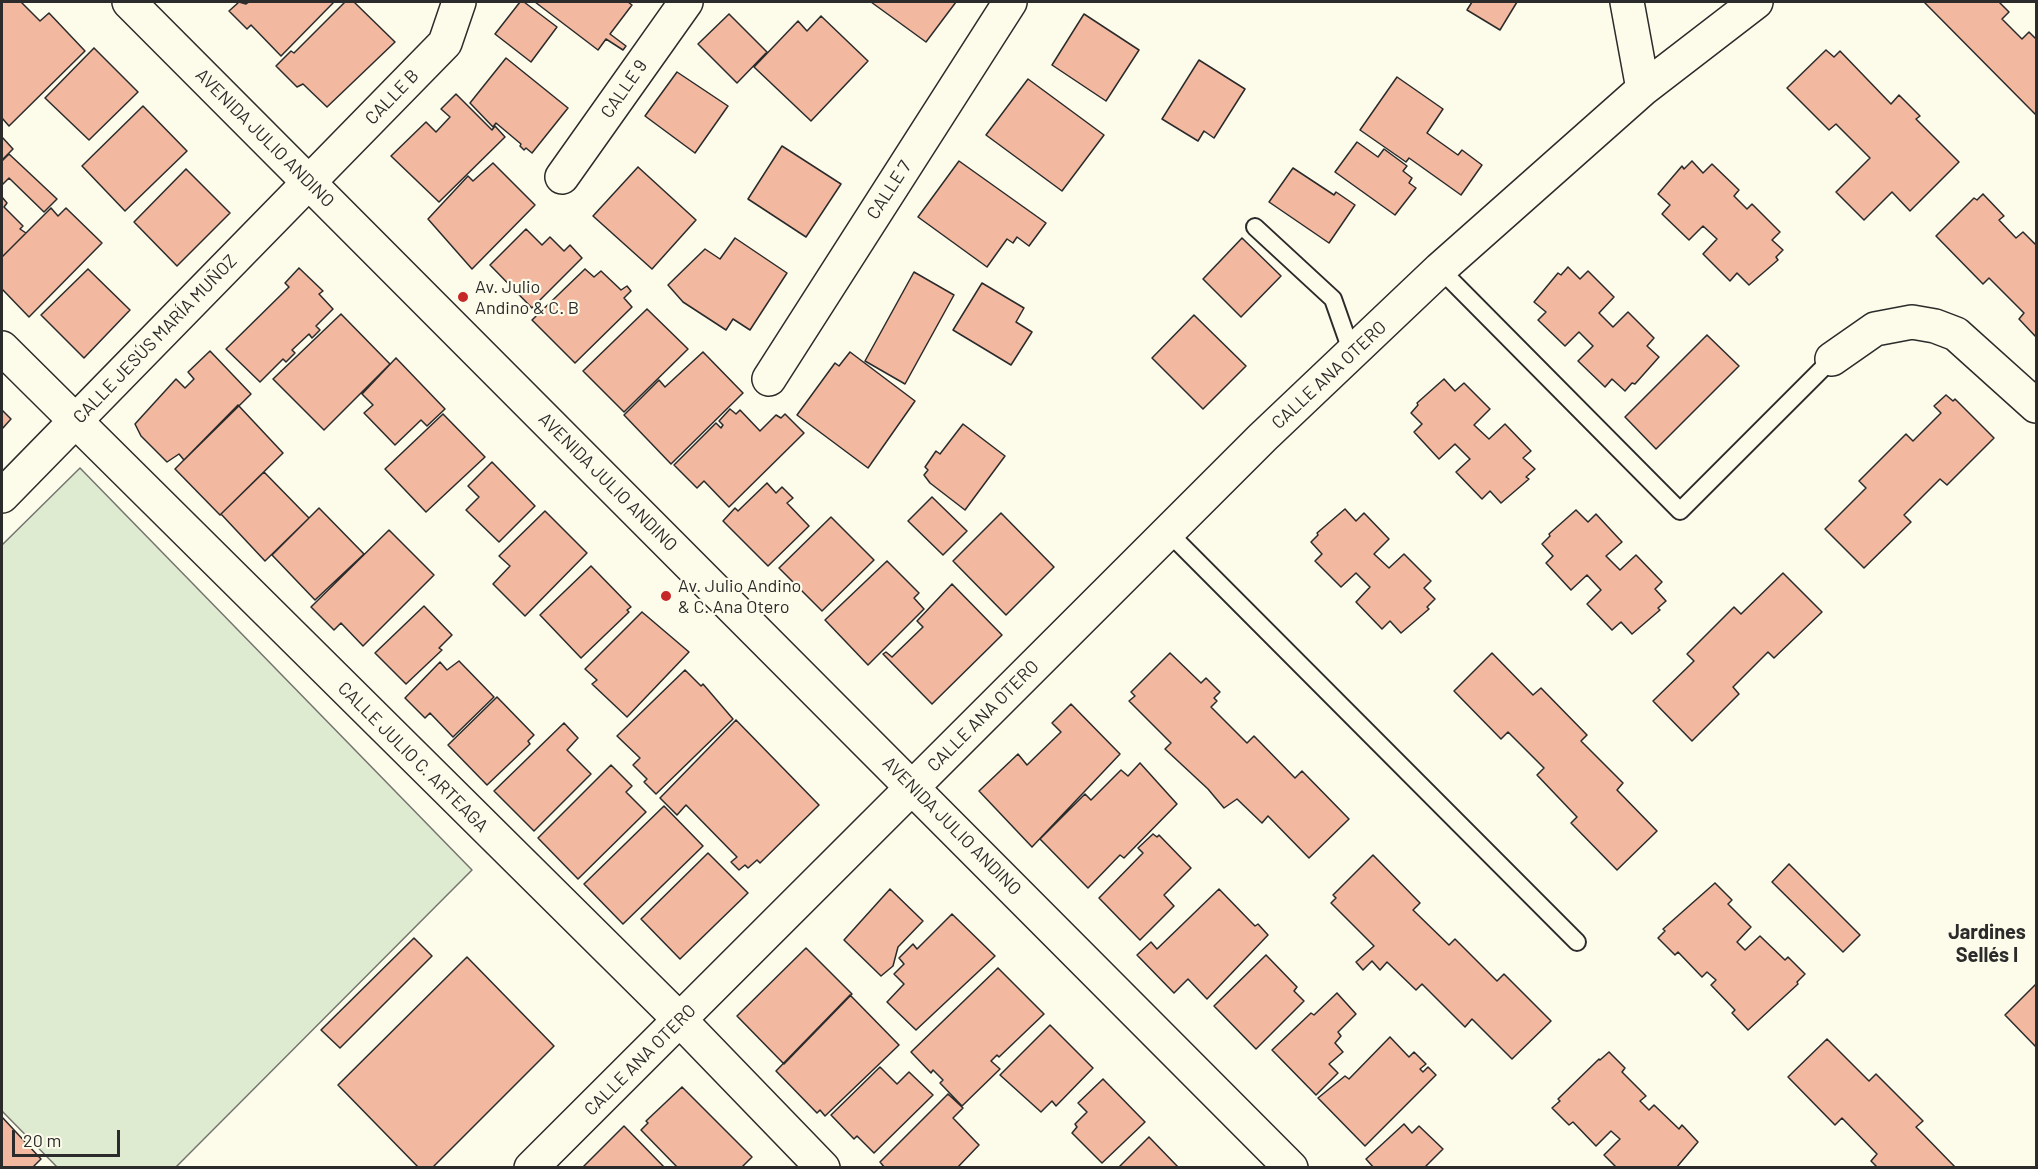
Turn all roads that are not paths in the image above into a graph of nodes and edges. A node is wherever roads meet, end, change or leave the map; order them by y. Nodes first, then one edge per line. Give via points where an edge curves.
1 (129, 2) edge
2 (459, 2) edge
3 (686, 2) edge
4 (1010, 2) edge
5 (1627, 2) edge
6 (1756, 2) edge
7 (1643, 89) junction
8 (562, 177) dead end
9 (308, 182) junction
10 (1255, 227) dead end
11 (1440, 269) junction
12 (2, 348) edge
13 (1352, 353) junction
14 (1832, 359) joint
15 (768, 379) dead end
16 (2037, 406) edge
17 (76, 422) junction
18 (2, 496) edge
19 (1167, 531) junction
20 (913, 787) junction
21 (1577, 942) dead end
22 (680, 1020) junction
23 (531, 1167) edge
24 (823, 1167) edge
25 (1291, 1167) edge

1 - 9 street, AVENIDA JULIO ANDINO
2 - 9 street, CALLE B via 445,43
3 - 8 street, CALLE 9
4 - 15 street, CALLE 7
5 - 7 street
6 - 7 street, CALLE ANA OTERO
7 - 11 street, CALLE ANA OTERO
9 - 17 street, CALLE JESÚS MARÍA MUÑOZ
9 - 20 street, AVENIDA JULIO ANDINO
10 - 13 lane via 1333,299
11 - 13 street, CALLE ANA OTERO
11 - 14 lane via 1680,511
12 - 17 street, CALLE JULIO C. ARTEAGA
13 - 19 street, CALLE ANA OTERO
14 - 16 street via 1875,329 1912,322 1935,326 1956,334
17 - 18 street, CALLE JESÚS MARÍA MUÑOZ
17 - 22 street, CALLE JULIO C. ARTEAGA
19 - 20 street, CALLE ANA OTERO
19 - 21 lane
20 - 22 street, CALLE ANA OTERO
20 - 25 street, AVENIDA JULIO ANDINO
22 - 23 street, CALLE ANA OTERO
22 - 24 street, CALLE JULIO C. ARTEAGA

